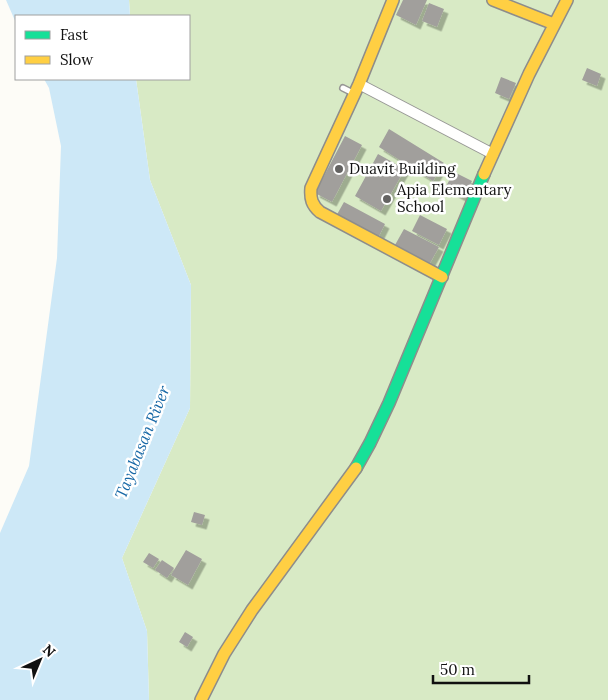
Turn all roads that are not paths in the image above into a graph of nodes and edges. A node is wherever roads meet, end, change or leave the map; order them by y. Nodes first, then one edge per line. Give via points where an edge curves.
1 (393, 0) edge
2 (492, 0) edge
3 (567, 0) edge
4 (554, 24) junction
5 (343, 88) dead end
6 (356, 89) junction
7 (493, 154) junction
8 (442, 277) junction
9 (201, 700) edge

1 - 6 street
2 - 4 street
3 - 4 street
4 - 7 street
5 - 6 lane
6 - 7 street
6 - 8 street via 311,188 310,202 320,212
7 - 8 street
8 - 9 street via 395,390 360,462 264,592 211,677

